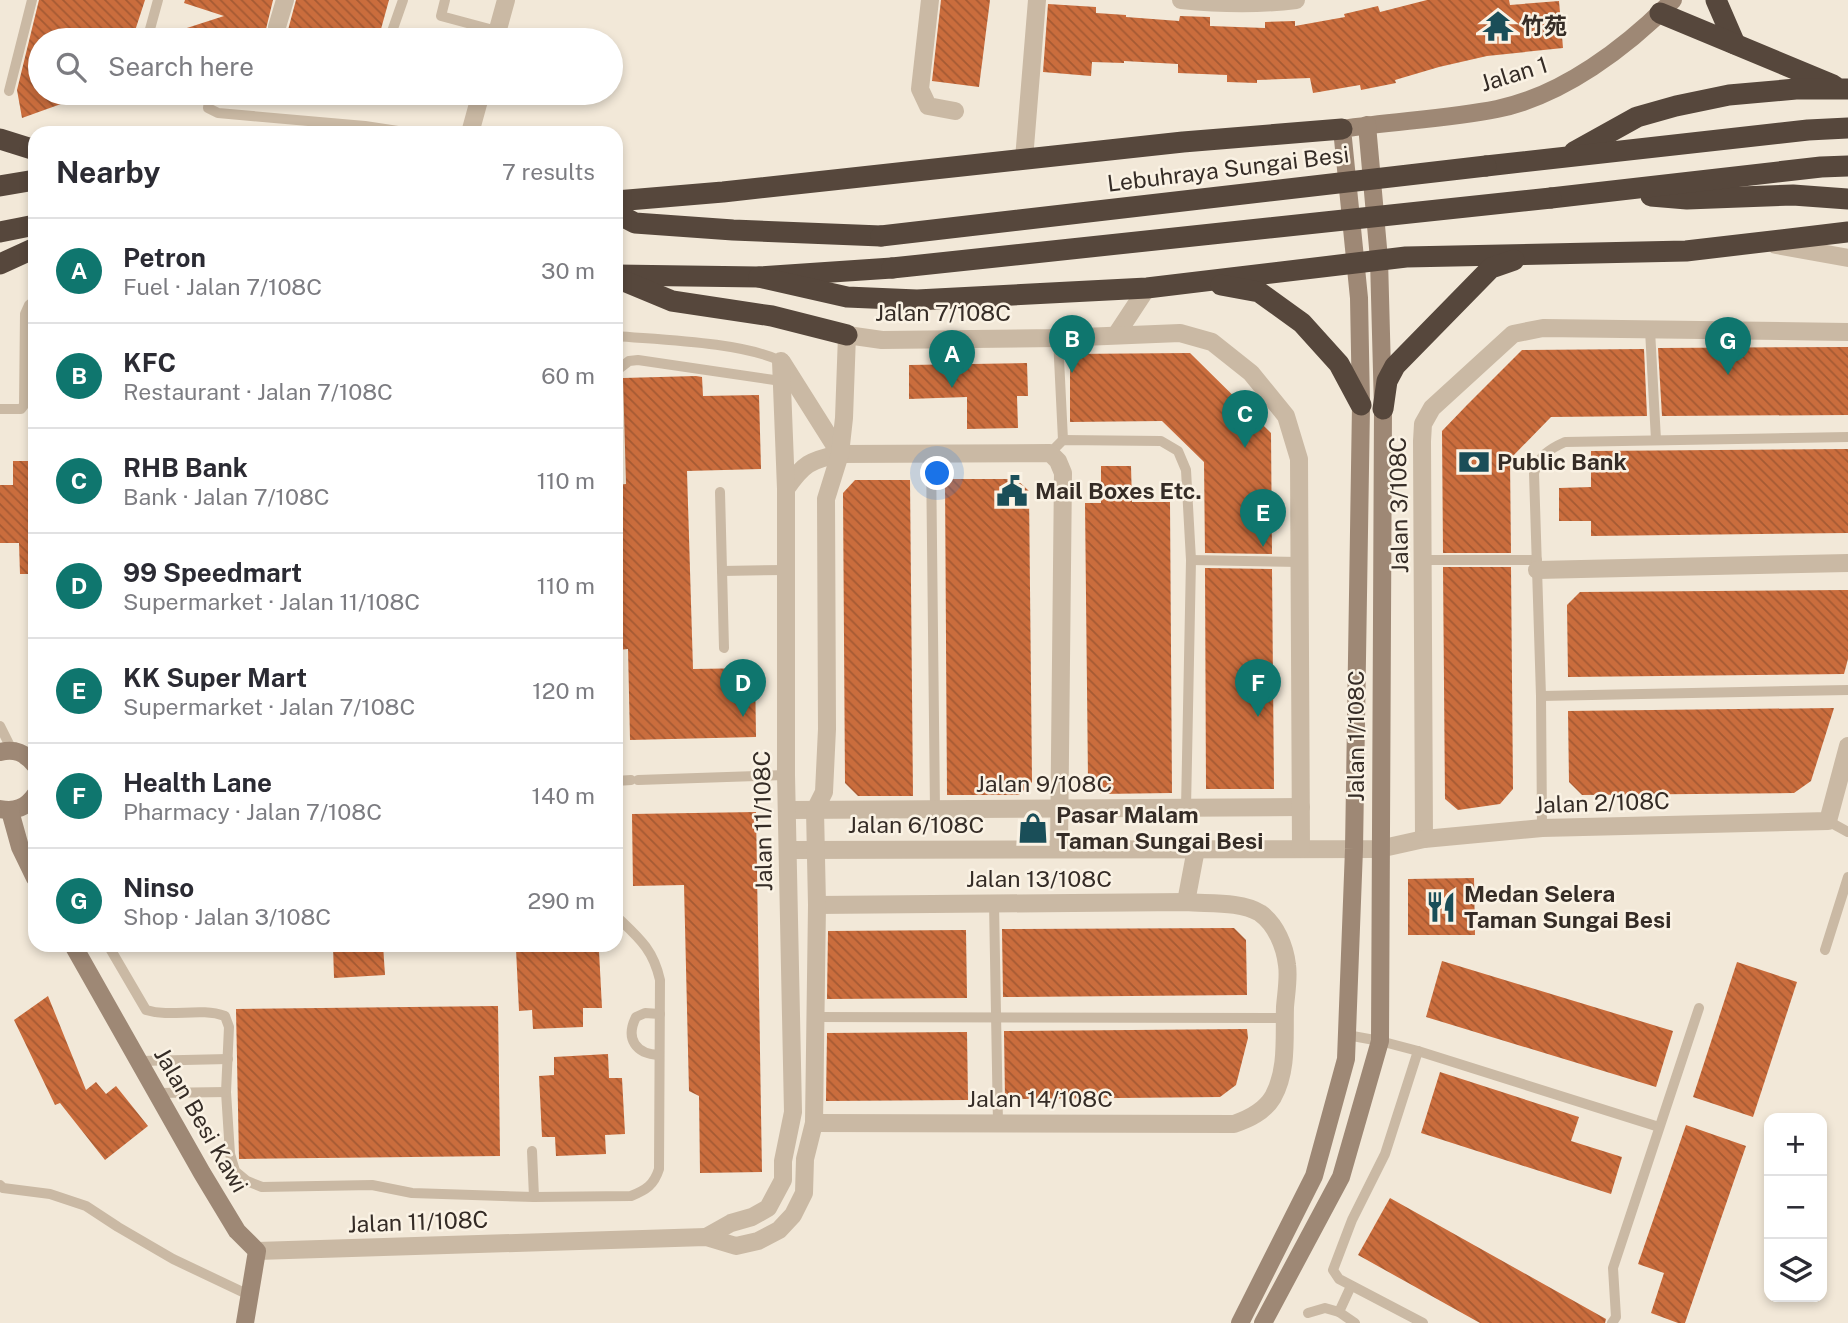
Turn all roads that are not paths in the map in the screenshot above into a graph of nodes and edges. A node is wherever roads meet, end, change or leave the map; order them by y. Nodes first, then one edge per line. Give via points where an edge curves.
1 (32, 0) edge
2 (158, 0) edge
3 (285, 0) edge
4 (403, 0) edge
5 (445, 0) edge
6 (506, 0) edge
7 (930, 0) edge
8 (1037, 0) edge
9 (1181, 0) edge
10 (1296, 0) edge
11 (1716, 0) edge
12 (1666, 7) edge
13 (277, 27) dead end
14 (150, 28) edge
15 (393, 28) edge
16 (474, 28) edge
17 (498, 28) edge
18 (1735, 44) junction
19 (1845, 88) edge
20 (9, 91) dead end
21 (208, 105) edge
22 (478, 105) edge
23 (955, 111) dead end
24 (1367, 125) junction
25 (365, 126) edge
26 (472, 126) edge
27 (1848, 128) edge
28 (1342, 129) junction
29 (0, 139) edge
30 (28, 148) edge
31 (1566, 157) junction
32 (1024, 159) junction
33 (1848, 166) edge
34 (28, 181) edge
35 (0, 186) edge
36 (1609, 193) junction
37 (1848, 199) edge
38 (623, 200) edge
39 (623, 217) edge
40 (28, 226) edge
41 (0, 232) edge
42 (1848, 232) edge
43 (1764, 243) junction
44 (28, 251) edge
45 (1540, 254) junction
46 (1848, 258) edge
47 (1379, 259) junction
48 (1355, 262) junction
49 (0, 264) edge
50 (623, 276) edge
51 (759, 277) junction
52 (623, 279) edge
53 (1198, 282) junction
54 (1147, 288) junction
55 (28, 310) edge
56 (1650, 330) junction
57 (1848, 332) edge
58 (847, 335) junction
59 (1116, 335) junction
60 (623, 337) edge
61 (1058, 338) junction
62 (781, 361) junction
63 (623, 366) edge
64 (781, 381) junction
65 (1361, 405) junction
66 (0, 409) edge
67 (1383, 409) junction
68 (1848, 438) edge
69 (1063, 440) junction
70 (1656, 440) junction
71 (1049, 453) junction
72 (840, 454) junction
73 (931, 454) junction
74 (786, 489) junction
75 (720, 492) dead end
76 (1191, 560) junction
77 (1424, 561) junction
78 (1300, 562) junction
79 (1848, 563) edge
80 (1537, 565) junction
81 (785, 570) junction
82 (722, 571) junction
83 (724, 648) dead end
84 (1848, 690) edge
85 (1541, 696) junction
86 (0, 726) edge
87 (1848, 746) edge
88 (6, 751) edge
89 (28, 757) edge
90 (786, 775) junction
91 (623, 781) edge
92 (28, 804) edge
93 (1301, 807) junction
94 (1186, 808) junction
95 (1059, 809) junction
96 (5, 810) edge
97 (788, 810) junction
98 (816, 810) junction
99 (935, 810) junction
100 (1828, 821) junction
101 (1542, 828) junction
102 (1848, 832) edge
103 (1424, 839) junction
104 (815, 849) junction
105 (1059, 849) junction
106 (1196, 849) junction
107 (1301, 849) junction
108 (1354, 849) junction
109 (1379, 849) junction
110 (788, 850) junction
111 (28, 864) edge
112 (1848, 877) edge
113 (1186, 902) junction
114 (994, 903) junction
115 (817, 905) junction
116 (623, 923) edge
117 (1825, 950) dead end
118 (78, 952) edge
119 (112, 952) edge
120 (1699, 1008) dead end
121 (660, 1014) junction
122 (816, 1017) junction
123 (996, 1018) junction
124 (1285, 1018) junction
125 (1347, 1035) junction
126 (1380, 1041) junction
127 (1418, 1051) junction
128 (659, 1055) junction
129 (228, 1059) junction
130 (140, 1061) junction
131 (226, 1092) junction
132 (157, 1093) junction
133 (814, 1123) junction
134 (998, 1124) junction
135 (1659, 1127) junction
136 (532, 1151) dead end
137 (0, 1185) edge
138 (534, 1198) junction
139 (706, 1237) junction
140 (257, 1251) junction
141 (1351, 1286) junction
142 (251, 1296) junction
143 (1339, 1312) junction
144 (1308, 1313) dead end
145 (1617, 1321) edge
146 (245, 1323) edge
147 (1240, 1323) edge
148 (1263, 1323) edge
149 (1355, 1323) edge
150 (1423, 1323) edge

1 - 20 lane
2 - 14 lane
3 - 13 street
4 - 15 lane
5 - 16 lane via 440,16
6 - 17 street
7 - 23 street via 920,89 928,106
8 - 32 street
9 - 10 street via 1263,4
11 - 18 highway
12 - 18 highway
12 - 24 street, Jalan 1 via 1569,83 1543,94 1498,108
18 - 19 highway
19 - 31 highway via 1729,95 1676,106 1637,117
21 - 25 lane via 218,113
22 - 26 street
24 - 28 street, Jalan 1
24 - 47 street, Jalan 1/108C
27 - 31 highway, Lebuhraya Sungai Besi
28 - 32 highway
28 - 48 street, Jalan 1/108C
29 - 30 highway
31 - 39 highway, Lebuhraya Sungai Besi, bridge via 881,236 635,223
32 - 38 highway
33 - 36 highway
34 - 35 highway
36 - 37 highway via 1687,199 1793,195
36 - 51 highway, bridge via 892,268
40 - 41 highway
42 - 43 highway
43 - 45 highway via 1686,251
43 - 46 street
44 - 49 highway
45 - 47 highway
45 - 67 highway via 1491,268 1395,366 1387,381
47 - 48 highway
47 - 67 street, Jalan 1/108C
48 - 53 highway
48 - 65 street, Jalan 1/108C
50 - 51 highway
51 - 54 highway via 848,297 917,300
52 - 58 highway via 672,301 772,316
53 - 54 highway
53 - 65 highway via 1259,292 1302,323 1339,364
54 - 59 street
55 - 66 lane via 24,405
56 - 57 street, Jalan 3/108C
56 - 70 lane
56 - 77 street, Jalan 3/108C via 1543,328 1513,334 1432,408 1423,424 1422,441
58 - 61 street, Jalan 7/108C via 882,340
58 - 72 street, Jalan 11/108C
59 - 61 street, Jalan 7/108C
59 - 78 street, Jalan 7/108C via 1180,333 1212,342 1251,373 1286,416 1299,459
60 - 62 lane via 752,351
61 - 69 lane
62 - 64 street, Jalan 11/108C
62 - 72 street
63 - 64 lane via 638,360
64 - 74 street, Jalan 11/108C
65 - 108 street, Jalan 1/108C
67 - 109 street, Jalan 1/108C
68 - 70 lane
69 - 71 lane
69 - 76 lane via 1161,441 1178,452 1186,470
70 - 80 lane via 1565,442 1550,448 1534,473
71 - 73 street
71 - 95 street via 1063,473
72 - 73 street
72 - 74 street via 816,458 801,467
72 - 98 street, Jalan 11/108C via 826,499 827,729 824,792
73 - 99 lane
74 - 81 street, Jalan 11/108C
75 - 82 lane
76 - 78 lane
76 - 94 lane
77 - 80 lane
77 - 103 street, Jalan 3/108C
78 - 93 street, Jalan 7/108C
79 - 80 street
80 - 85 lane
81 - 82 lane
81 - 90 street, Jalan 11/108C
82 - 83 lane
84 - 85 lane
85 - 101 lane
86 - 88 lane
87 - 100 street
88 - 89 street
90 - 91 lane
90 - 97 street, Jalan 11/108C
92 - 96 street
93 - 94 street, Jalan 9/108C
93 - 107 street, Jalan 7/108C
94 - 95 street, Jalan 9/108C
95 - 99 street, Jalan 9/108C
95 - 105 street
96 - 111 street
97 - 98 street, Jalan 9/108C
97 - 110 street, Jalan 11/108C
98 - 99 street, Jalan 9/108C
98 - 104 street, Jalan 11/108C
100 - 101 street, Jalan 2/108C
100 - 102 lane
101 - 103 street, Jalan 2/108C
103 - 109 street, Jalan 2/108C
104 - 105 street, Jalan 6/108C
104 - 110 street, Jalan 6/108C
104 - 115 street, Jalan 11/108C
105 - 106 street, Jalan 6/108C
106 - 107 street, Jalan 6/108C
106 - 113 street
107 - 108 street, Jalan 6/108C
108 - 109 street, Jalan 6/108C
108 - 125 street, Jalan 1/108C
109 - 126 street, Jalan 1/108C
110 - 139 street, Jalan 11/108C via 793,1112 783,1180 768,1208
112 - 117 lane
113 - 114 street, Jalan 13/108C
113 - 124 street, Jalan 13/108C via 1243,907 1260,913 1273,926 1287,966
114 - 115 street, Jalan 13/108C
114 - 123 lane
115 - 122 street, Jalan 11/108C
116 - 121 lane via 655,960
118 - 130 street, Jalan Besi Kawi
119 - 129 lane via 146,1010 225,1016
120 - 135 lane
121 - 128 lane
121 - 128 lane via 636,1017 633,1033 635,1045 644,1054
122 - 123 lane
122 - 133 street, Jalan 11/108C
123 - 124 lane
123 - 134 lane
124 - 134 street, Jalan 14/108C via 1280,1078 1272,1097 1249,1119 1234,1124
125 - 126 lane
125 - 147 street, Jalan 1/108C via 1346,1059 1314,1177
126 - 127 lane
126 - 148 street, Jalan 1/108C via 1341,1177
127 - 135 lane
127 - 141 lane via 1385,1154 1333,1265 1334,1276
128 - 138 lane via 659,1169 654,1182 631,1196
129 - 130 lane
129 - 131 lane
130 - 132 street, Jalan Besi Kawi
131 - 132 lane
131 - 138 lane via 235,1171 262,1187 372,1185 412,1193
132 - 140 street, Jalan Besi Kawi via 237,1231
133 - 134 street, Jalan 14/108C
133 - 139 street, Jalan 11/108C via 805,1158 804,1193 779,1230 736,1245
135 - 145 lane via 1613,1268
136 - 138 lane
137 - 142 lane via 86,1206 173,1259
139 - 140 street, Jalan 11/108C
140 - 142 street
141 - 143 lane
141 - 150 lane
142 - 146 street
143 - 144 lane via 1325,1308
143 - 149 lane

